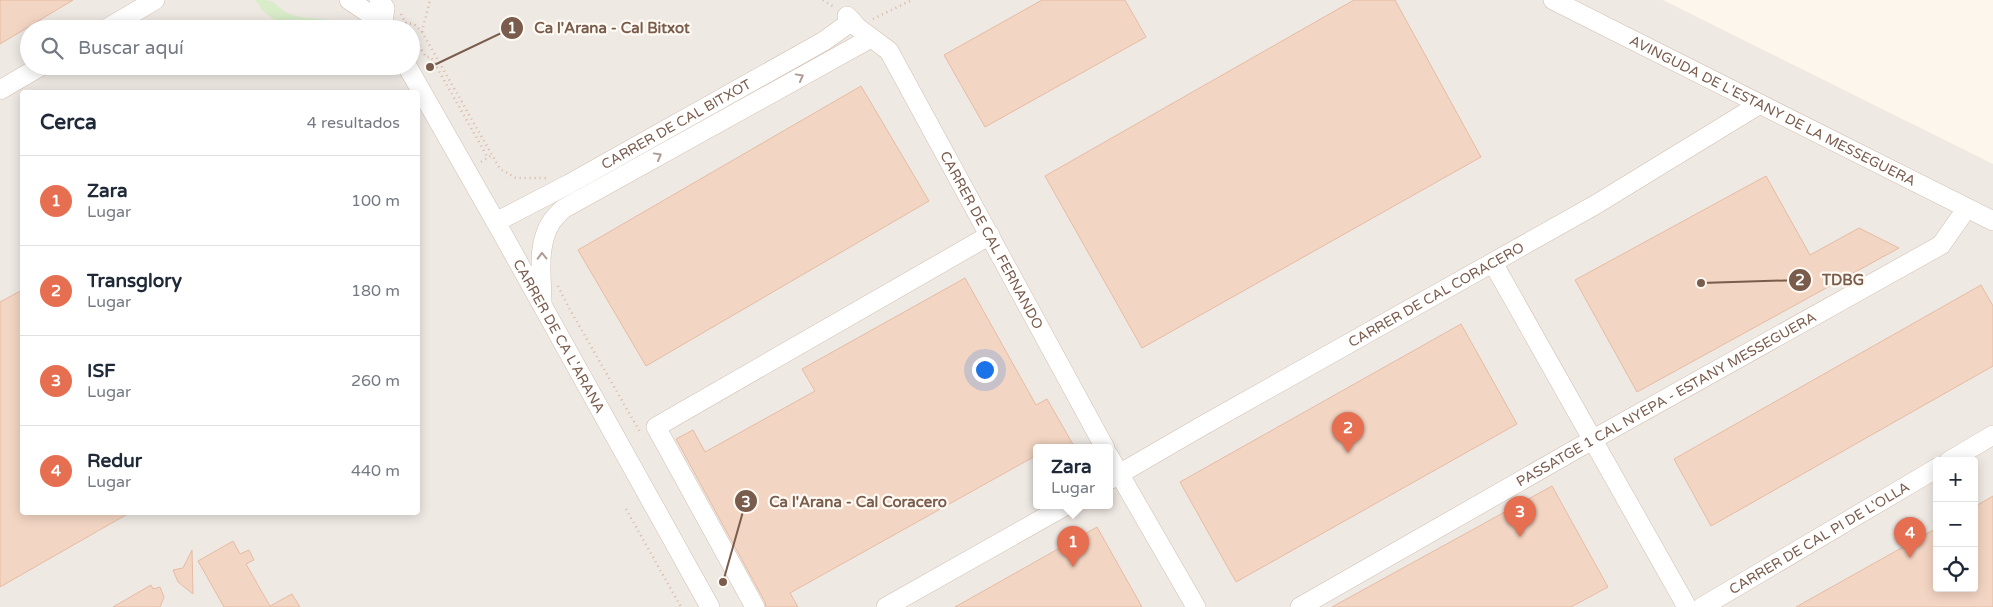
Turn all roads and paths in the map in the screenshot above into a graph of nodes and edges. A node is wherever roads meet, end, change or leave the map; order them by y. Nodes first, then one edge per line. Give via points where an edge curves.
1 (156, 0) edge
2 (349, 0) edge
3 (380, 0) edge
4 (430, 0) edge
5 (912, 0) edge
6 (1553, 0) edge
7 (122, 20) edge
8 (376, 20) edge
9 (384, 20) edge
10 (857, 25) junction
11 (422, 32) joint
12 (420, 47) edge
13 (26, 75) edge
14 (412, 75) edge
15 (0, 90) edge
16 (1760, 104) junction
17 (492, 155) junction
18 (488, 158) junction
19 (480, 162) dead end
20 (558, 190) junction
21 (1967, 208) junction
22 (1993, 221) edge
23 (499, 227) junction
24 (990, 235) junction
25 (1493, 263) junction
26 (558, 284) dead end
27 (542, 304) junction
28 (1993, 435) edge
29 (644, 440) dead end
30 (1592, 440) junction
31 (1103, 444) edge
32 (1956, 457) edge
33 (1933, 470) edge
34 (1114, 478) edge
35 (626, 509) dead end
36 (1060, 509) edge
37 (681, 607) edge
38 (710, 607) edge
39 (755, 607) edge
40 (886, 607) edge
41 (1196, 607) edge
42 (1300, 607) edge
43 (1687, 607) edge
44 (1702, 607) edge

1 - 7 street
2 - 8 street
3 - 9 street
4 - 11 path
5 - 10 path
6 - 16 street, AVINGUDA DE L'ESTANY DE LA MESSEGUERA
10 - 20 street, CARRER DE CAL BITXOT
10 - 24 street, CARRER DE CAL FERNANDO via 889,52
27 -> 10 street via 542,248 552,220 563,209
11 - 17 path
12 - 18 path via 426,57 431,57
13 - 15 street
14 - 23 street, CARRER DE CA L'ARANA
16 - 21 street, AVINGUDA DE L'ESTANY DE LA MESSEGUERA
16 - 25 street, CARRER DE CAL CORACERO
17 - 18 path
17 - 20 path via 500,169 511,176 547,178
18 - 19 path
20 - 23 street, CARRER DE CAL BITXOT
21 - 22 street, AVINGUDA DE L'ESTANY DE LA MESSEGUERA
21 - 30 street, PASSATGE 1 CAL NYEPA - ESTANY MESSEGUERA via 1941,245
23 - 27 street, CARRER DE CA L'ARANA
24 - 31 street, CARRER DE CAL FERNANDO
24 - 39 street via 656,427
25 - 30 street
25 - 34 street, CARRER DE CAL CORACERO
26 - 29 path
27 - 38 street, CARRER DE CA L'ARANA
28 - 32 street
30 - 42 street, PASSATGE 1 CAL NYEPA - ESTANY MESSEGUERA
30 - 43 street
33 - 44 street, CARRER DE CAL PI DE L'OLLA
34 - 41 street
35 - 37 path
36 - 40 street

